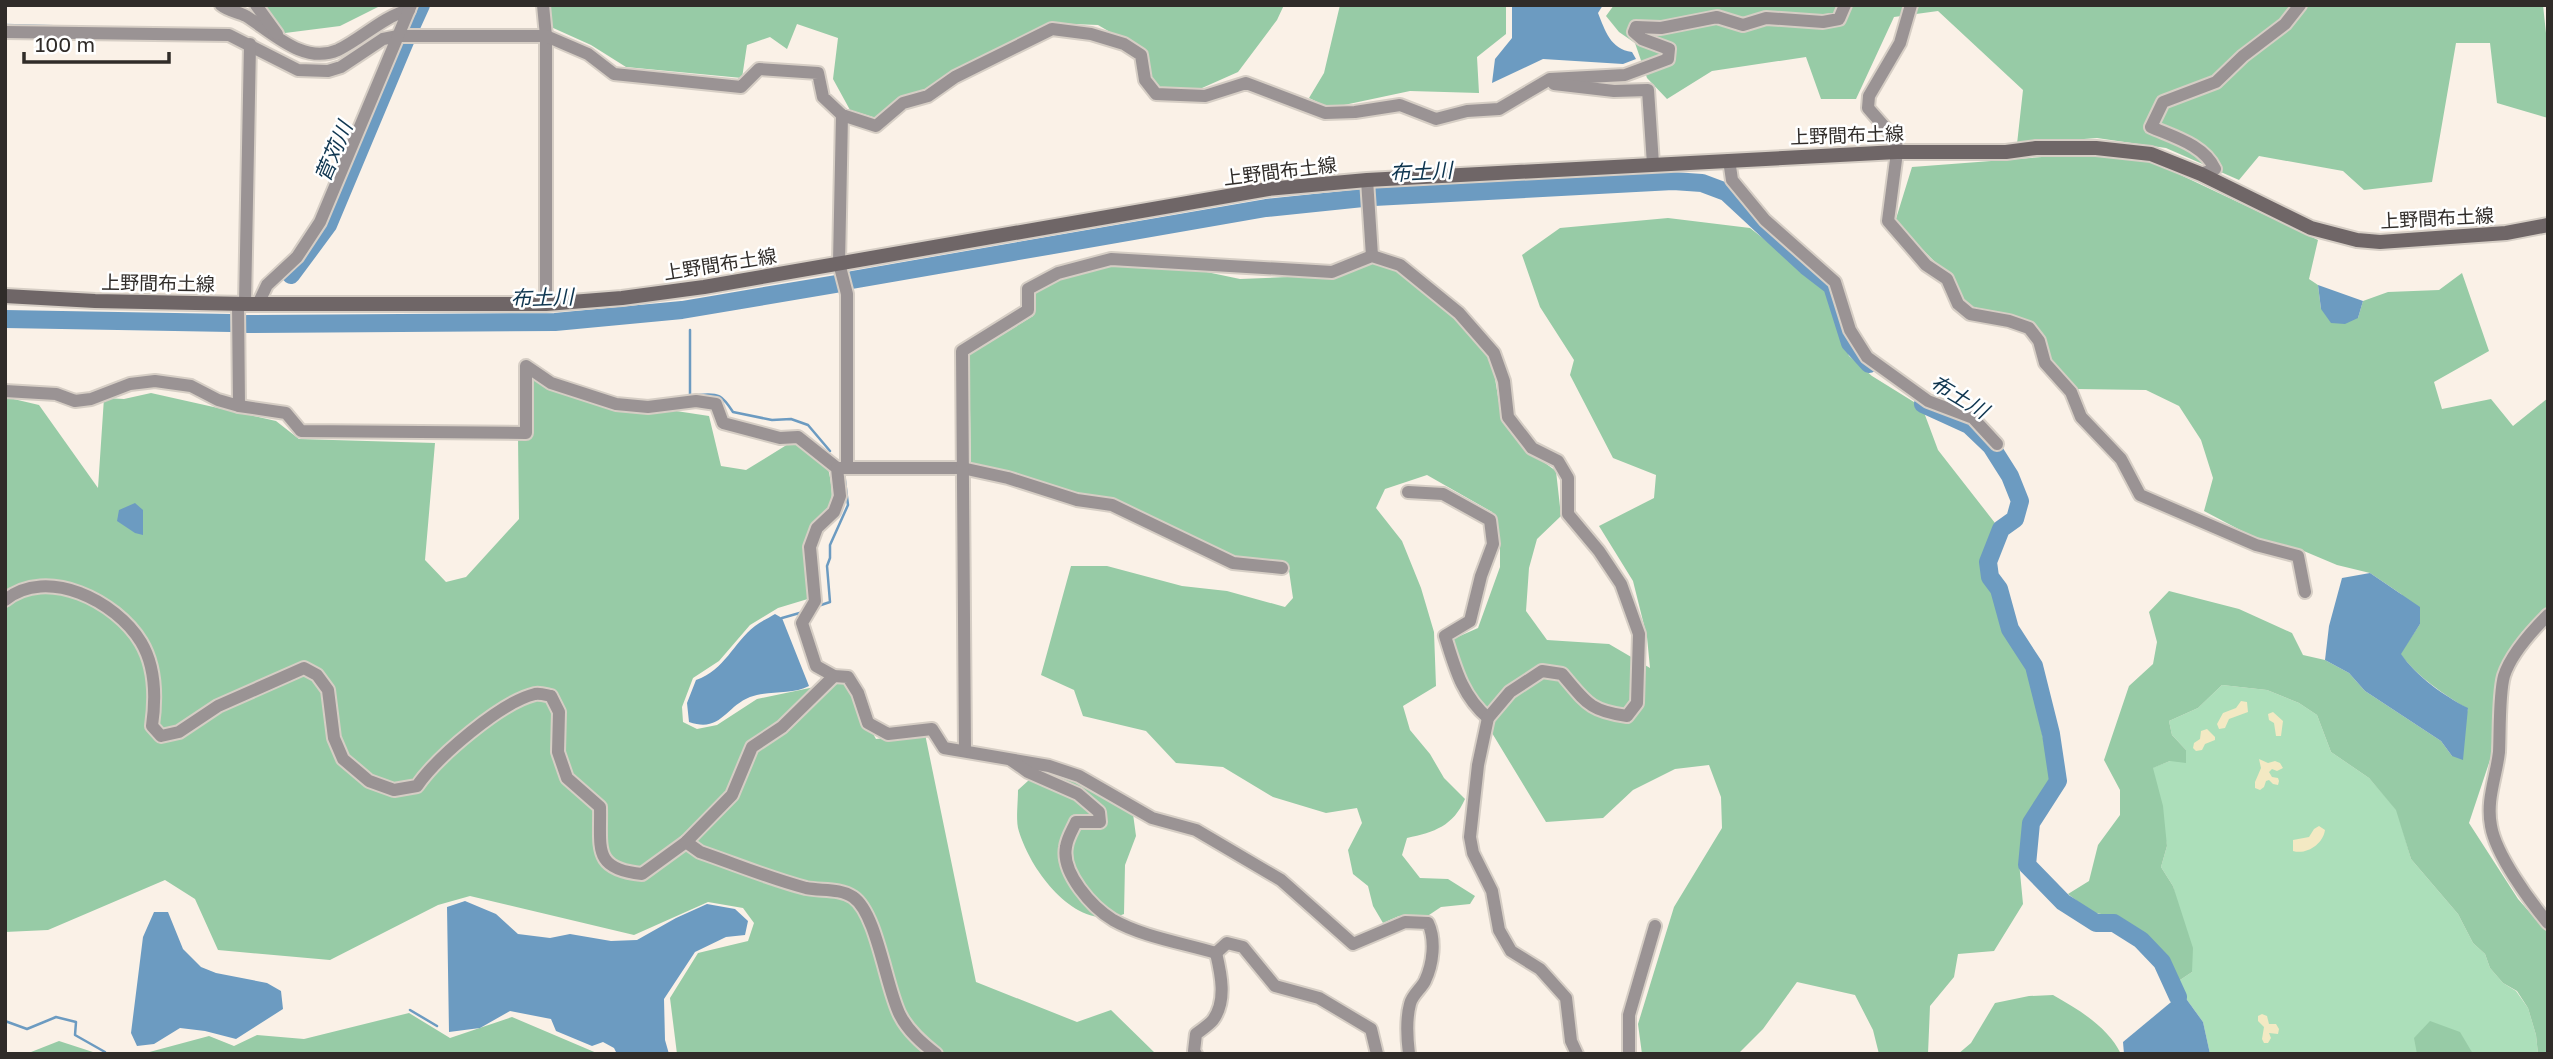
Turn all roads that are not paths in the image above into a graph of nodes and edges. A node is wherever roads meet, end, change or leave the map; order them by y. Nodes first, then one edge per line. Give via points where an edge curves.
1 (221, 5) edge
2 (256, 5) edge
3 (543, 5) edge
4 (1845, 5) edge
5 (1911, 5) edge
6 (2300, 5) edge
7 (410, 8) edge
8 (5, 32) edge
9 (398, 36) junction
10 (546, 36) junction
11 (279, 37) junction
12 (250, 44) junction
13 (1536, 88) junction
14 (842, 115) junction
15 (1897, 152) junction
16 (1729, 160) junction
17 (1653, 164) junction
18 (2201, 174) junction
19 (1367, 180) junction
20 (2548, 225) edge
21 (1372, 256) junction
22 (839, 263) junction
23 (5, 296) edge
24 (247, 304) junction
25 (546, 304) junction
26 (5, 391) edge
27 (239, 406) junction
28 (1997, 444) dead end
29 (842, 468) junction
30 (962, 468) junction
31 (1408, 492) dead end
32 (1282, 568) dead end
33 (2305, 592) dead end
34 (5, 600) edge
35 (2548, 615) edge
36 (834, 676) junction
37 (1489, 718) junction
38 (965, 751) junction
39 (1008, 758) junction
40 (686, 842) junction
41 (2548, 923) edge
42 (1655, 926) dead end
43 (1216, 954) junction
44 (936, 1054) edge
45 (1196, 1054) edge
46 (1377, 1054) edge
47 (1409, 1054) edge
48 (1577, 1054) edge
49 (1629, 1054) edge

1 - 11 street
2 - 11 street
3 - 10 street
4 - 13 street via 1839,19 1823,22 1766,18 1743,25 1717,17 1661,28 1636,27 1634,32 1642,39 1670,49 1668,59 1625,75 1550,79
5 - 15 street via 1900,43 1868,96 1868,108 1896,140
6 - 18 street via 2286,24 2216,82 2163,102 2151,127 2209,157 2215,169
7 - 9 street
7 - 11 street via 338,50 320,55 299,51
8 - 12 street via 229,36
9 - 10 street
9 - 12 street via 383,39 328,71 298,70
9 - 24 street via 320,222 297,257
10 - 14 street via 588,54 614,74 741,87 759,69 818,73 823,97
10 - 25 street
12 - 24 street
13 - 14 street via 1499,109 1436,119 1400,105 1325,113 1246,83 1205,96 1156,94 1145,80 1141,55 1124,44 1052,29 955,77 928,96 903,103 876,126
13 - 17 street via 1553,84 1648,90
14 - 22 street
15 - 16 main road, 上野間布土線
15 - 18 main road, 上野間布土線 via 2096,148 2151,154
15 - 33 street via 1888,220 1926,265 1947,279 1958,304 1970,314 2029,328 2039,341 2045,363 2071,392 2081,417 2121,459 2140,495 2256,545 2298,556
16 - 17 main road, 上野間布土線
16 - 28 street via 1732,180 1765,220 1835,282 1850,330 1867,357 1928,401 1973,418
17 - 19 main road, 上野間布土線
18 - 20 main road, 上野間布土線 via 2311,228 2357,240 2506,233
19 - 21 street
19 - 22 main road, 上野間布土線 via 1268,189
21 - 30 street via 1332,272 1111,259 1058,273 1028,289 1028,310 962,351
21 - 37 street via 1400,265 1426,284 1494,354 1504,381 1508,417 1532,448 1558,461 1567,478 1567,514 1600,551 1621,584 1639,634 1637,703 1627,716 1601,713 1562,674 1542,671 1510,692
22 - 25 main road, 上野間布土線 via 704,287
22 - 29 street via 847,294
23 - 24 main road, 上野間布土線
24 - 25 main road, 上野間布土線
24 - 27 street
26 - 27 street via 56,394 75,401 155,381 191,386
27 - 29 street via 286,413 300,431 526,433 526,366 551,383 616,404 716,404 723,423 779,438 797,437
29 - 30 street
29 - 36 street via 834,512 817,528 810,547 815,601 802,623 816,666
30 - 32 street via 1077,500 1112,505 1233,564
30 - 38 street
31 - 37 street via 1443,494 1490,520 1493,544 1469,621 1446,636 1472,704
34 - 40 street via 15,592 43,586 73,591 124,618 149,661 156,696 152,726 161,736 179,733 218,706 304,668 317,675 327,690 334,738 343,759 369,781 394,790 417,786 429,769 498,712 537,693 551,696 559,712 558,752 567,778 600,807 601,854 609,865 642,874
35 - 41 street via 2527,636 2504,676 2498,756 2488,802 2491,829 2503,856 2524,894
36 - 38 street via 848,677 868,723 888,734 932,729 944,748
36 - 40 street via 782,727 752,747 732,795
37 - 48 street via 1478,765 1470,837 1473,853 1492,891 1499,930 1511,951 1540,969 1566,998
38 - 39 street
39 - 43 street via 1028,772 1078,793 1099,812 1100,822 1076,822 1066,845 1066,862 1072,878 1112,919
39 - 47 street via 1079,776 1152,818 1196,830 1280,880 1353,944 1405,922 1428,923 1433,934 1431,962 1425,983 1410,1002
40 - 44 street via 700,852 808,888 853,897 876,939 900,1015 916,1039
42 - 49 street via 1629,1014
43 - 45 street via 1221,1002 1213,1020 1196,1034
43 - 46 street via 1227,943 1243,947 1275,986 1319,998 1371,1029

